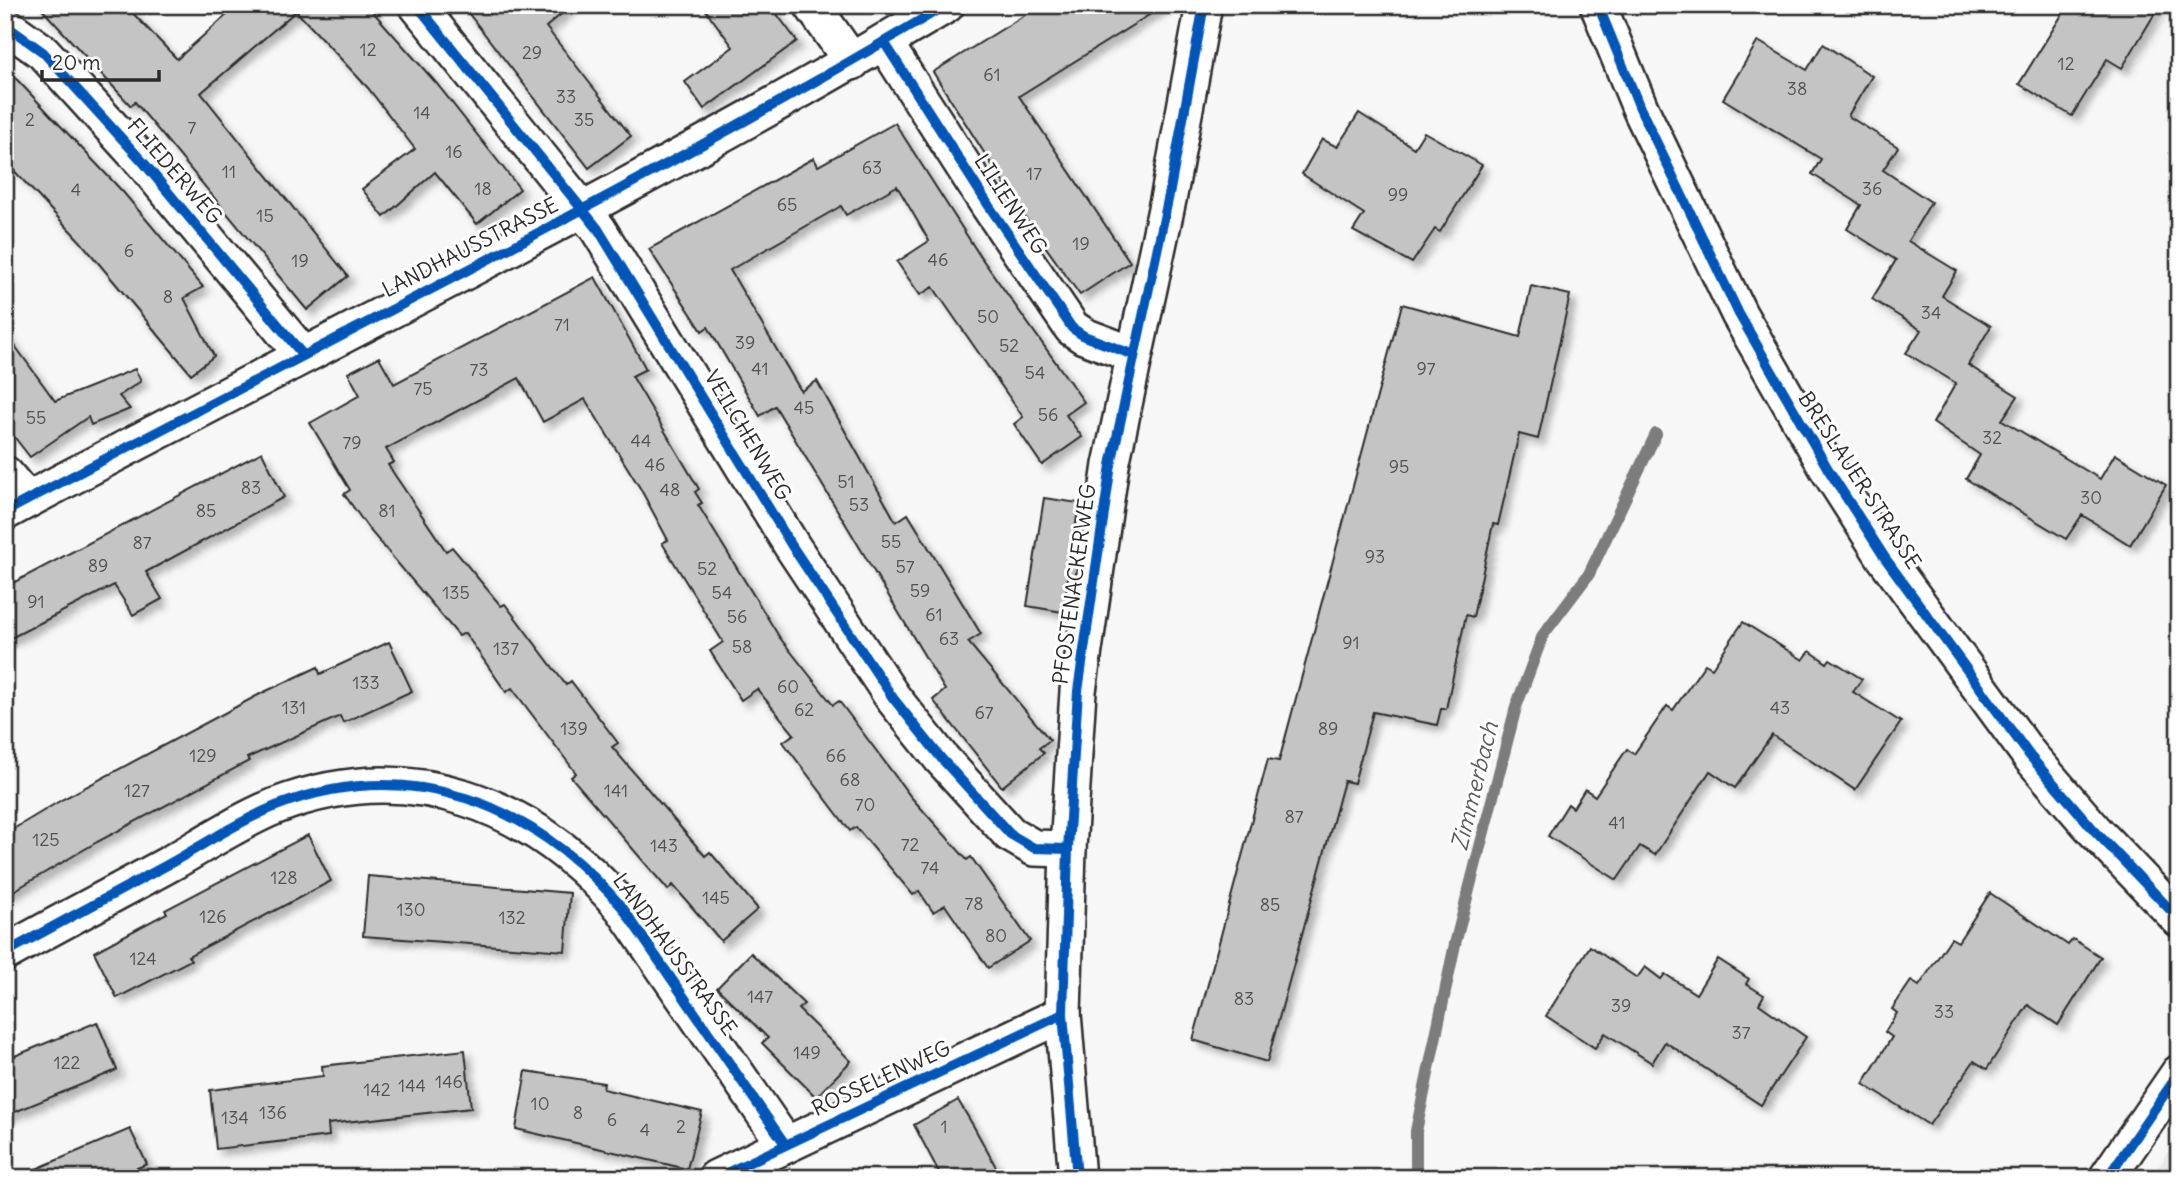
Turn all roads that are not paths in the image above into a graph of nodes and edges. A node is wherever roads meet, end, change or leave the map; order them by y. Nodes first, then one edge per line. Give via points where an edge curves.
1 (418, 5) edge
2 (812, 5) edge
3 (946, 5) edge
4 (1204, 5) edge
5 (1598, 5) edge
6 (5, 25) edge
7 (884, 42) junction
8 (852, 62) junction
9 (583, 210) junction
10 (303, 355) junction
11 (1134, 355) junction
12 (13, 495) edge
13 (1068, 849) junction
14 (2175, 908) edge
15 (5, 953) edge
16 (1063, 1014) junction
17 (2179, 1073) edge
18 (785, 1144) junction
19 (716, 1178) edge
20 (1077, 1178) edge
21 (2107, 1178) edge

1 - 9 street, VEILCHENWEG
2 - 8 street
3 - 7 street, LANDHAUSSTRASSE
4 - 11 street, PFOSTENACKERWEG via 1170,195
5 - 14 street, BRESLAUER STRASSE via 1640,108 1739,314 1828,469 1885,558 2030,755
6 - 10 street, FLIEDERWEG via 43,52 144,163
7 - 8 street, LANDHAUSSTRASSE
7 - 11 street, LILIENWEG via 1072,328
8 - 9 street, LANDHAUSSTRASSE
9 - 10 street, LANDHAUSSTRASSE
9 - 13 street, VEILCHENWEG via 893,698 1010,834 1034,848
10 - 12 street, LANDHAUSSTRASSE
11 - 13 street, PFOSTENACKERWEG via 1111,465 1086,630
13 - 16 street, PFOSTENACKERWEG
15 - 18 street, LANDHAUSSTRASSE via 274,807 371,785 443,791 514,816 575,858 602,884
16 - 18 street, ROSSELENWEG
16 - 20 street, PFOSTENACKERWEG
17 - 21 street
18 - 19 street, ROSSELENWEG

